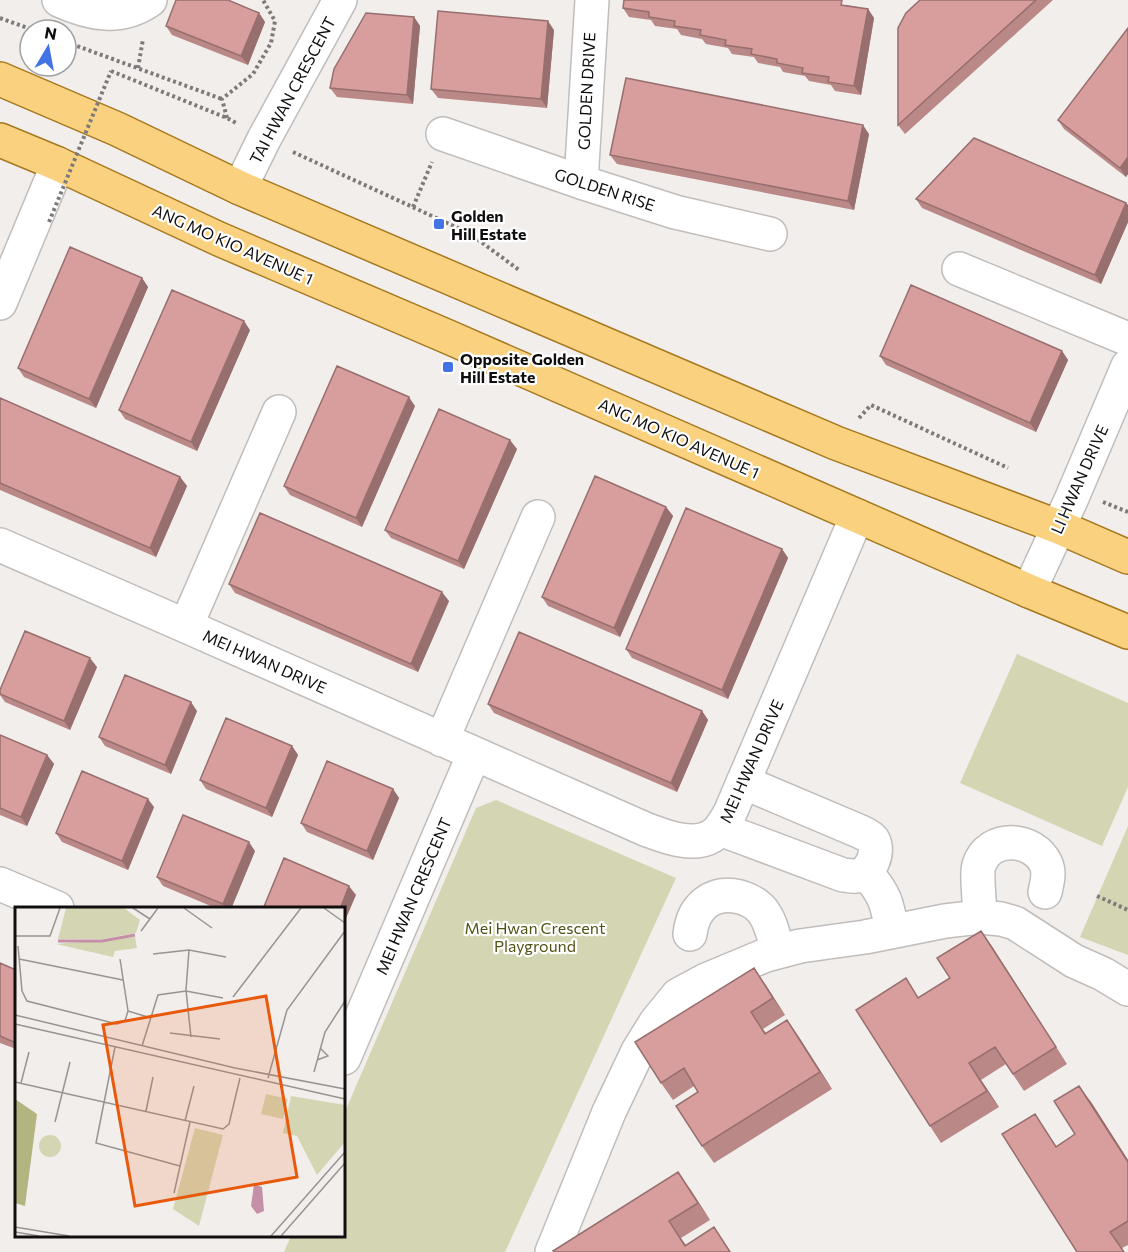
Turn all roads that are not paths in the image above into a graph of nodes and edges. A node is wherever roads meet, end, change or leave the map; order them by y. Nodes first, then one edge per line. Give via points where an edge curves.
1 (59, 0) edge
2 (150, 0) edge
3 (592, 0) edge
4 (332, 2) edge
5 (0, 79) edge
6 (0, 140) edge
7 (438, 146) road end
8 (58, 164) junction
9 (581, 182) junction
10 (240, 188) junction
11 (770, 234) dead end
12 (959, 269) dead end
13 (0, 303) edge
14 (1128, 339) edge
15 (1128, 366) edge
16 (279, 412) dead end
17 (857, 516) junction
18 (538, 517) dead end
19 (1059, 527) junction
20 (0, 545) edge
21 (1128, 558) edge
22 (1029, 591) junction
23 (186, 626) junction
24 (1128, 632) edge
25 (442, 740) junction
26 (474, 754) junction
27 (743, 782) junction
28 (720, 829) junction
29 (866, 872) junction
30 (0, 884) edge
31 (1045, 892) dead end
32 (52, 907) edge
33 (980, 917) junction
34 (892, 932) junction
35 (690, 934) dead end
36 (778, 952) junction
37 (1128, 988) edge
38 (346, 1043) edge
39 (552, 1252) edge

1 - 2 street via 113,14 132,11
3 - 9 street, GOLDEN DRIVE
4 - 10 street, TAI HWAN CRESCENT
5 - 10 main road
6 - 8 main road, ANG MO KIO AVENUE 1
7 - 9 street, GOLDEN RISE
8 - 13 street
8 - 17 main road, ANG MO KIO AVENUE 1 via 219,239
9 - 11 street, GOLDEN RISE via 675,213
10 - 19 main road via 836,442
12 - 14 street
15 - 19 street, LI HWAN DRIVE
16 - 23 street, MEI HWAN DRIVE
17 - 22 main road, ANG MO KIO AVENUE 1
17 - 27 street, MEI HWAN DRIVE
18 - 25 street
19 - 21 main road
19 - 22 street, LI HWAN DRIVE
20 - 23 street, MEI HWAN DRIVE
22 - 24 main road, ANG MO KIO AVENUE 1
23 - 25 street, MEI HWAN DRIVE
25 - 26 street, MEI HWAN DRIVE
26 - 28 street, MEI HWAN DRIVE via 659,834 702,840
26 - 38 street, MEI HWAN CRESCENT
27 - 28 street, MEI HWAN DRIVE
27 - 29 street via 872,838 873,861
28 - 29 street via 843,875
29 - 34 street via 888,907
30 - 32 street
31 - 33 street via 1048,872 1040,855 1028,846 1000,843 984,855 979,866
33 - 34 street
33 - 37 street via 1015,923 1074,961
34 - 36 street
35 - 36 street via 695,915 717,896 746,898 765,914
36 - 39 street via 678,995 656,1022 609,1112

